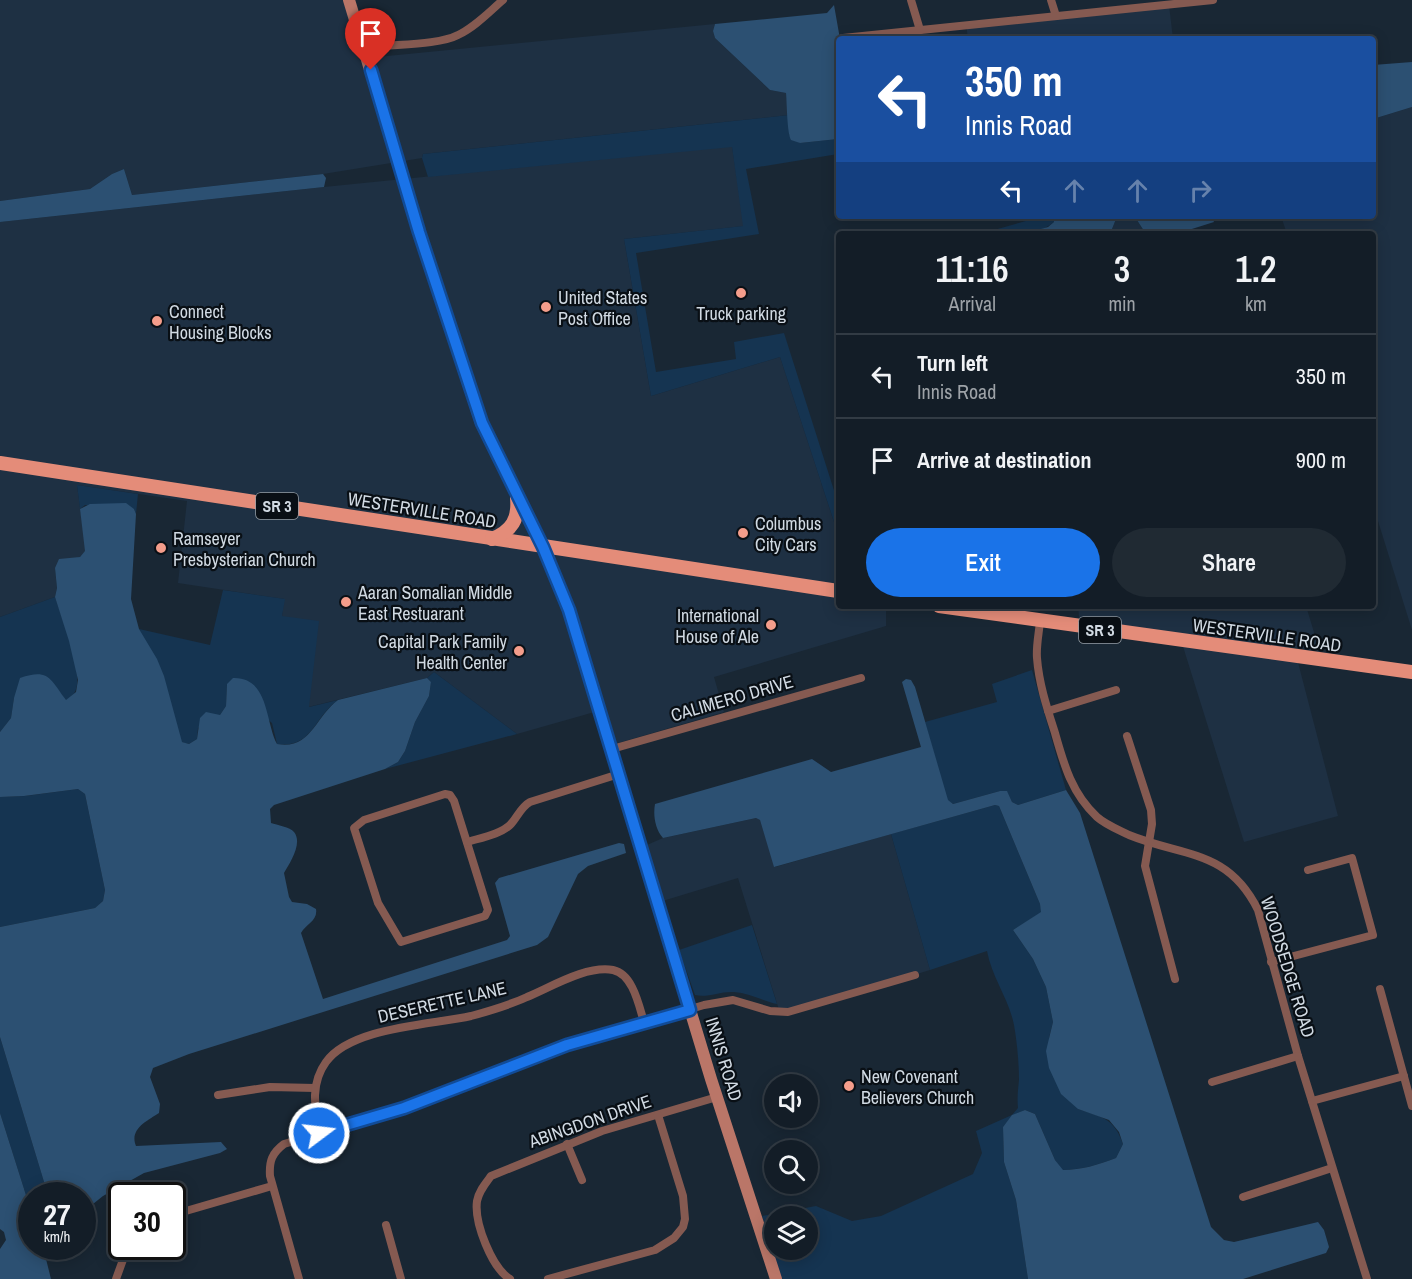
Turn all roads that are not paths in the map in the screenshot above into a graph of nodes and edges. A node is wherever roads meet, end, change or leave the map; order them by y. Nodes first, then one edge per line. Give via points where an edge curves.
1 (349, 0) edge
2 (503, 0) edge
3 (911, 0) edge
4 (1051, 0) edge
5 (1213, 0) edge
6 (1194, 1) edge
7 (1056, 16) junction
8 (920, 30) junction
9 (862, 36) edge
10 (367, 58) junction
11 (0, 463) edge
12 (517, 498) junction
13 (492, 539) junction
14 (543, 547) junction
15 (836, 591) edge
16 (959, 609) edge
17 (1040, 621) junction
18 (1412, 672) edge
19 (861, 678) dead end
20 (1116, 690) dead end
21 (1048, 711) junction
22 (1127, 736) dead end
23 (612, 749) junction
24 (619, 774) junction
25 (1148, 841) junction
26 (466, 842) junction
27 (1308, 870) dead end
28 (1272, 962) junction
29 (915, 975) dead end
30 (1174, 979) dead end
31 (1380, 989) dead end
32 (690, 1010) junction
33 (644, 1022) junction
34 (1298, 1056) junction
35 (1404, 1076) junction
36 (1212, 1082) dead end
37 (315, 1088) junction
38 (218, 1095) dead end
39 (717, 1097) junction
40 (1312, 1101) junction
41 (1412, 1106) edge
42 (658, 1115) junction
43 (319, 1133) junction
44 (567, 1144) junction
45 (1332, 1168) junction
46 (582, 1180) dead end
47 (272, 1186) junction
48 (1242, 1197) dead end
49 (186, 1211) edge
50 (386, 1225) dead end
51 (123, 1260) edge
52 (116, 1279) edge
53 (299, 1279) edge
54 (401, 1279) edge
55 (509, 1279) edge
56 (548, 1279) edge
57 (776, 1279) edge
58 (1367, 1279) edge

1 - 10 main road, INNIS ROAD
2 - 10 street via 457,36 373,47
3 - 8 street
4 - 7 street
5 - 6 street
6 - 7 street
7 - 8 street
8 - 9 street
10 - 12 main road, INNIS ROAD via 464,372 482,423
11 - 13 main road, WESTERVILLE ROAD / SR 3
12 - 13 main road via 518,510 510,530
12 - 14 main road, INNIS ROAD
13 - 14 main road, WESTERVILLE ROAD / SR 3
14 - 15 main road, WESTERVILLE ROAD / SR 3
14 - 23 main road, INNIS ROAD via 569,610
16 - 17 main road, WESTERVILLE ROAD / SR 3
17 - 18 main road, WESTERVILLE ROAD / SR 3
17 - 21 street, WOODSEDGE ROAD via 1036,656
19 - 23 street, CALIMERO DRIVE
20 - 21 street
21 - 25 street, WOODSEDGE ROAD via 1066,770 1084,803 1099,819
22 - 25 street via 1151,810
23 - 24 main road, INNIS ROAD
24 - 26 street via 530,802 506,829
24 - 32 main road, INNIS ROAD
25 - 28 street, WOODSEDGE ROAD via 1186,851 1231,873 1258,910
25 - 30 street via 1145,866
26 - 26 street via 454,801 445,794 357,823 354,832 378,903 402,942 485,916 488,910
27 - 28 street via 1352,858 1372,934
28 - 34 street, WOODSEDGE ROAD
29 - 32 street via 789,1012 770,1011 733,1000
31 - 35 street
32 - 33 street
32 - 39 main road, INNIS ROAD
33 - 37 street, DESERETTE LANE via 633,988 615,970 599,969 472,1016 361,1037 326,1062
33 - 43 street via 550,1051 404,1108
34 - 36 street
34 - 40 street, WOODSEDGE ROAD
35 - 40 street
35 - 41 street
37 - 38 street via 270,1087
37 - 43 street, DESERETTE LANE
39 - 42 street, ABINGDON DRIVE
39 - 57 main road, INNIS ROAD
40 - 45 street, WOODSEDGE ROAD
42 - 44 street, ABINGDON DRIVE
42 - 56 street via 683,1196 683,1227 655,1250
43 - 47 street via 284,1144 274,1152 269,1163
44 - 46 street
44 - 55 street, ABINGDON DRIVE via 490,1176 481,1188 477,1203 488,1252
45 - 48 street
45 - 58 street, WOODSEDGE ROAD
47 - 49 street
47 - 53 street
50 - 54 street
51 - 52 street

